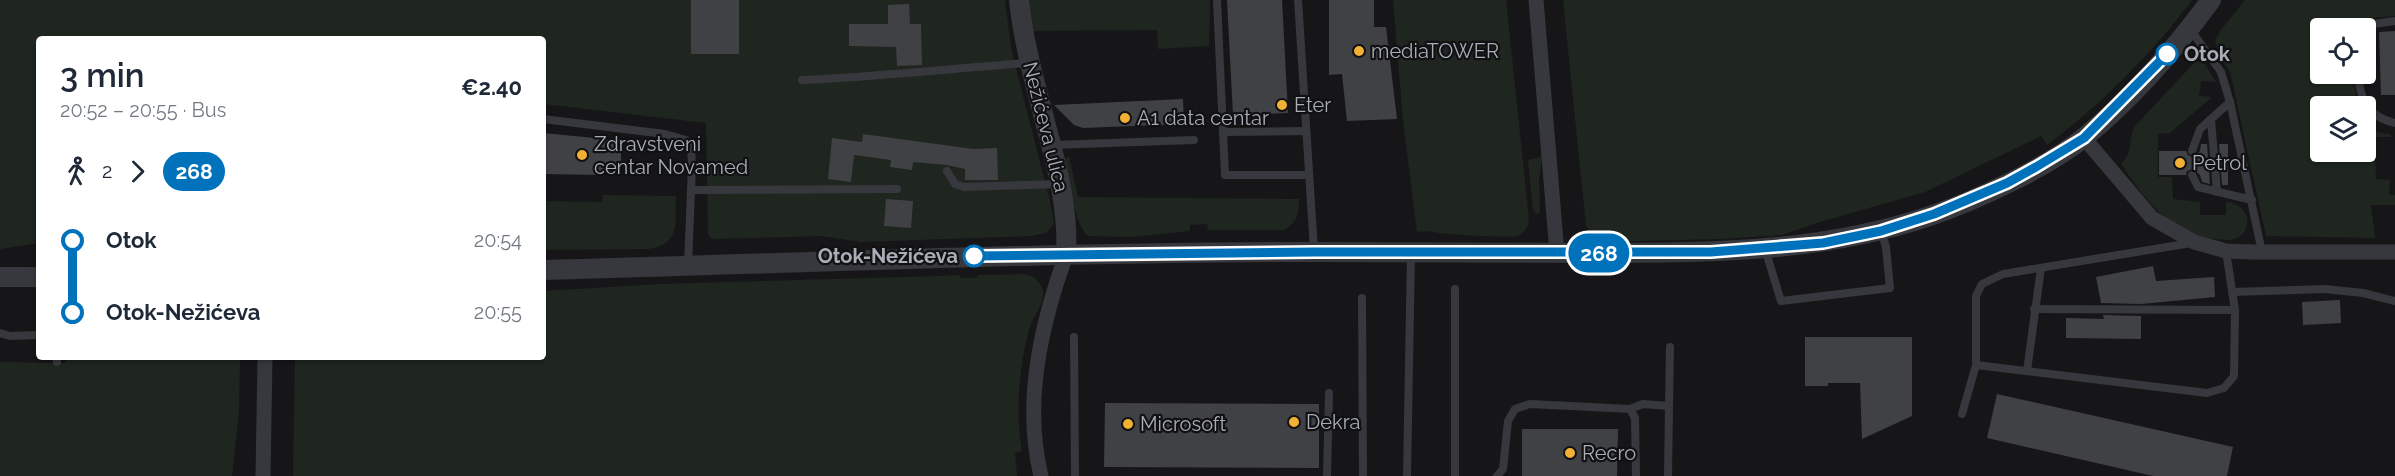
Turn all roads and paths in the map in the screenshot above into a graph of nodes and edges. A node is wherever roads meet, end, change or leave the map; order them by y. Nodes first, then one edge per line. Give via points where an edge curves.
1 (1019, 0) edge
2 (1217, 0) edge
3 (1298, 0) edge
4 (1536, 0) edge
5 (2211, 0) edge
6 (2395, 21) edge
7 (2376, 24) edge
8 (2190, 29) junction
9 (1030, 63) junction
10 (802, 80) dead end
11 (2359, 84) edge
12 (2230, 102) junction
13 (546, 119) edge
14 (2211, 120) junction
15 (2395, 123) edge
16 (1306, 131) junction
17 (1224, 132) junction
18 (2084, 138) junction
19 (1194, 140) dead end
20 (1051, 146) junction
21 (2192, 151) dead end
22 (947, 171) dead end
23 (1308, 174) junction
24 (2192, 175) dead end
25 (1061, 184) junction
26 (897, 189) dead end
27 (691, 190) junction
28 (2217, 192) junction
29 (2252, 200) junction
30 (1881, 231) junction
31 (2194, 242) junction
32 (1765, 249) junction
33 (2226, 251) junction
34 (1314, 252) junction
35 (1411, 252) junction
36 (2262, 252) junction
37 (2395, 252) edge
38 (1557, 253) junction
39 (1066, 255) junction
40 (687, 266) junction
41 (2041, 268) junction
42 (546, 270) edge
43 (0, 277) edge
44 (36, 277) edge
45 (1455, 289) dead end
46 (2232, 292) junction
47 (1362, 298) dead end
48 (2395, 301) edge
49 (2034, 309) junction
50 (2235, 310) junction
51 (0, 333) edge
52 (36, 335) edge
53 (1074, 337) dead end
54 (1670, 347) dead end
55 (265, 360) edge
56 (1976, 365) junction
57 (2027, 371) junction
58 (1329, 393) dead end
59 (1669, 406) junction
60 (1630, 409) junction
61 (1962, 414) dead end
62 (263, 476) edge
63 (1041, 476) edge
64 (1074, 476) edge
65 (1327, 476) edge
66 (1363, 476) edge
67 (1407, 476) edge
68 (1455, 476) edge
69 (1497, 476) edge
70 (1636, 476) edge
71 (1668, 476) edge

1 - 9 street, Nežićeva ulica
2 - 17 lane
3 - 16 lane
4 - 38 street
5 - 8 street
6 - 7 lane
8 - 12 lane via 2221,72
8 - 18 street
9 - 10 lane
9 - 20 street, Nežićeva ulica
11 - 15 lane via 2369,109
12 - 14 lane
12 - 29 lane
13 - 27 lane via 686,140 691,147
14 - 21 lane via 2200,129
14 - 28 lane
16 - 17 lane
16 - 23 lane
17 - 23 lane via 1225,175
18 - 30 street via 2007,183
18 - 31 street via 2152,218
19 - 20 lane
20 - 25 street, Nežićeva ulica
22 - 25 lane via 955,184 964,187
23 - 34 lane
24 - 28 lane via 2198,187
25 - 39 street, Nežićeva ulica
26 - 27 lane
27 - 40 lane
28 - 29 lane
29 - 36 lane
30 - 32 street
30 - 32 lane via 1887,247 1890,288 1781,301
31 - 33 street
31 - 41 lane
32 - 38 street
33 - 36 street
33 - 46 lane
34 - 35 street
34 - 39 street
35 - 38 street
35 - 67 lane
36 - 37 street
39 - 40 street
39 - 63 street via 1041,344 1034,386 1032,419
40 - 42 street
41 - 49 lane
41 - 56 lane via 2003,274 1983,284 1976,296
43 - 44 street
45 - 68 lane
46 - 48 lane via 2325,289 2363,292
46 - 50 lane
47 - 66 lane
49 - 50 lane
49 - 57 lane
50 - 57 lane via 2234,376 2224,388 2207,393
51 - 52 lane
53 - 64 lane
54 - 59 lane
55 - 62 street
56 - 57 lane
56 - 61 lane
58 - 65 lane
59 - 60 lane via 1643,404
59 - 71 lane
60 - 69 lane via 1530,404 1515,409 1508,421 1503,469
60 - 70 lane via 1635,418

